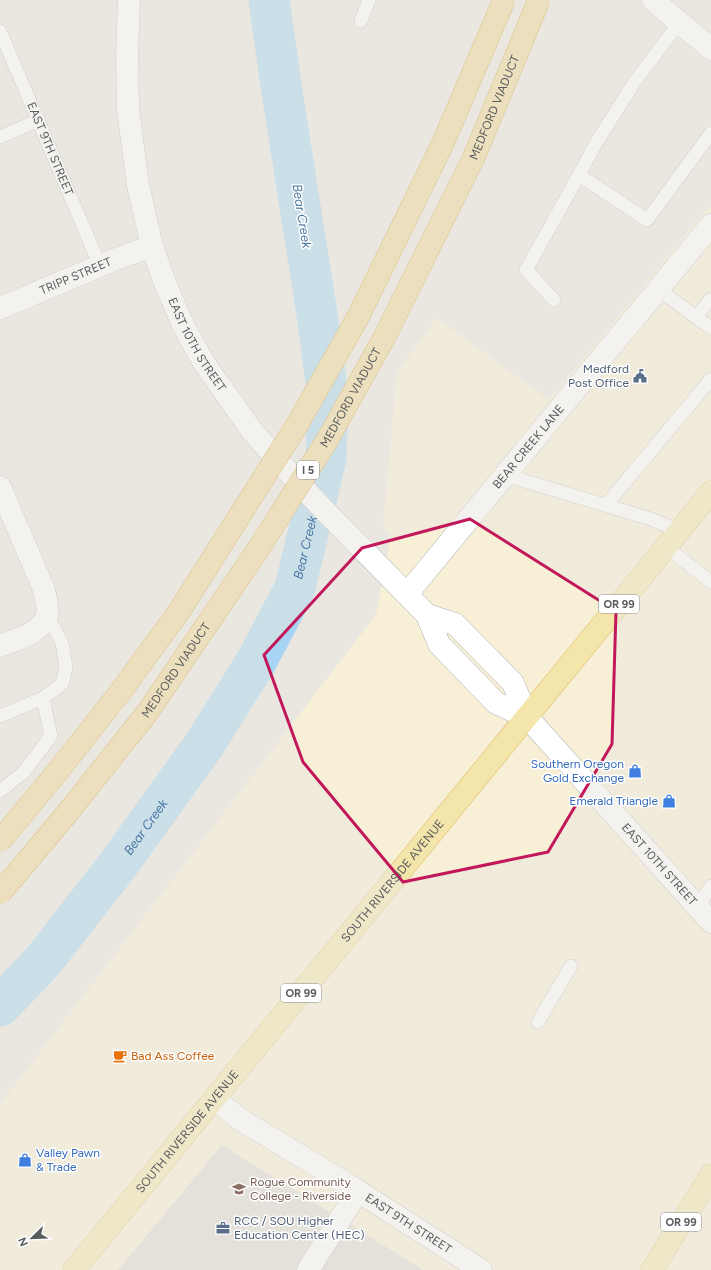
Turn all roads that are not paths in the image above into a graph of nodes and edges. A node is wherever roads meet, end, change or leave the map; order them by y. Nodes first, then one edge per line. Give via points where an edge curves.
1 (129, 0) edge
2 (369, 0) edge
3 (504, 0) edge
4 (539, 0) edge
5 (655, 1) edge
6 (361, 21) dead end
7 (679, 22) junction
8 (0, 32) edge
9 (711, 49) edge
10 (39, 120) junction
11 (711, 133) edge
12 (0, 137) edge
13 (579, 175) junction
14 (711, 225) edge
15 (152, 246) junction
16 (100, 266) junction
17 (658, 289) junction
18 (711, 299) edge
19 (554, 300) dead end
20 (0, 308) edge
21 (696, 316) junction
22 (711, 328) edge
23 (711, 379) edge
24 (505, 475) junction
25 (0, 488) edge
26 (711, 492) edge
27 (606, 505) junction
28 (673, 539) junction
29 (711, 582) edge
30 (407, 594) junction
31 (47, 615) junction
32 (0, 646) edge
33 (43, 698) junction
34 (0, 716) edge
35 (528, 717) junction
36 (0, 791) edge
37 (0, 841) edge
38 (711, 886) edge
39 (0, 893) edge
40 (704, 915) edge
41 (571, 966) dead end
42 (538, 1022) dead end
43 (214, 1099) junction
44 (711, 1175) edge
45 (358, 1191) junction
46 (74, 1270) edge
47 (308, 1270) edge
48 (481, 1270) edge
49 (652, 1270) edge

1 - 15 street, EAST 10TH STREET via 128,109 138,185
2 - 6 lane
3 - 37 highway, bridge via 443,143 358,317 297,425 178,613 58,771
4 - 39 highway, MEDFORD VIADUCT / I 5, bridge via 474,157 384,338 326,442 259,548 147,713
5 - 7 street
7 - 9 street
7 - 13 lane via 636,80
8 - 10 lane, EAST 9TH STREET
10 - 12 lane
10 - 16 lane, EAST 9TH STREET
11 - 13 lane via 647,220
13 - 19 lane via 526,270
14 - 17 street, BEAR CREEK LANE
15 - 16 street, TRIPP STREET
15 - 30 street, EAST 10TH STREET, bridge via 184,326 204,363 252,431 327,513
16 - 20 street, TRIPP STREET
17 - 21 lane
17 - 24 street, BEAR CREEK LANE
18 - 21 lane
21 - 22 lane
23 - 27 lane
24 - 27 lane
24 - 30 street, BEAR CREEK LANE
25 - 31 street via 43,587
26 - 28 main road, SOUTH RIVERSIDE AVENUE / OR 99
27 - 28 lane via 650,519
28 - 29 lane
28 - 35 main road, SOUTH RIVERSIDE AVENUE / OR 99
30 - 35 street, EAST 10TH STREET via 427,615 455,624 513,683
31 - 32 street via 40,626 31,633
31 - 33 lane via 62,643 66,667 62,684
33 - 34 lane
33 - 36 lane via 51,736 23,773
35 - 40 street, EAST 10TH STREET
35 - 43 main road, SOUTH RIVERSIDE AVENUE / OR 99
38 - 40 lane
41 - 42 lane
43 - 45 street, EAST 9TH STREET via 241,1120
43 - 46 main road, SOUTH RIVERSIDE AVENUE / OR 99
44 - 49 main road, OR 99
45 - 47 street
45 - 48 street, EAST 9TH STREET

